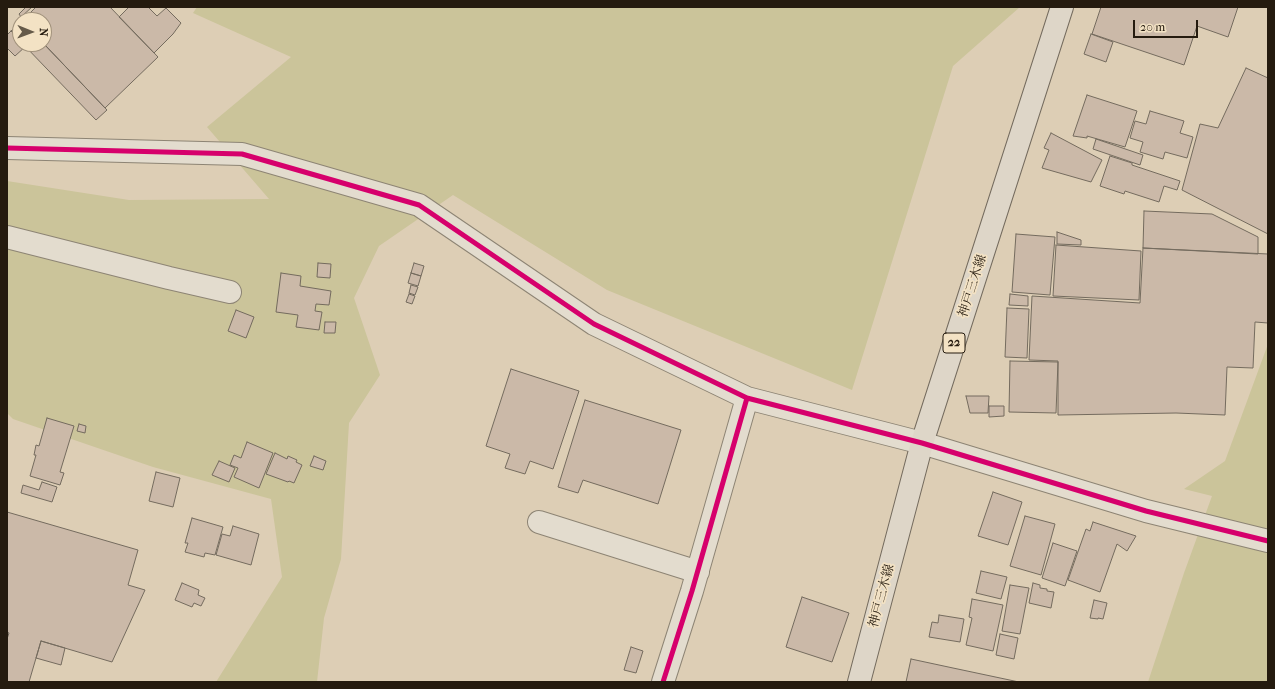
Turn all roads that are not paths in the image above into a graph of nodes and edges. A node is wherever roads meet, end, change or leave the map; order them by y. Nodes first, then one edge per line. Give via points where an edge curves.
1 (1062, 7) edge
2 (7, 148) edge
3 (7, 237) edge
4 (230, 292) dead end
5 (747, 398) junction
6 (922, 442) junction
7 (539, 522) dead end
8 (1268, 541) edge
9 (698, 572) junction
10 (663, 682) edge
11 (859, 682) edge

1 - 6 main road, 神戸三木線 / 22
2 - 5 street via 242,154 419,205 594,324
3 - 4 street
5 - 6 street
5 - 9 street
6 - 8 street via 1146,511
6 - 11 main road, 神戸三木線 / 22
7 - 9 street
9 - 10 street

